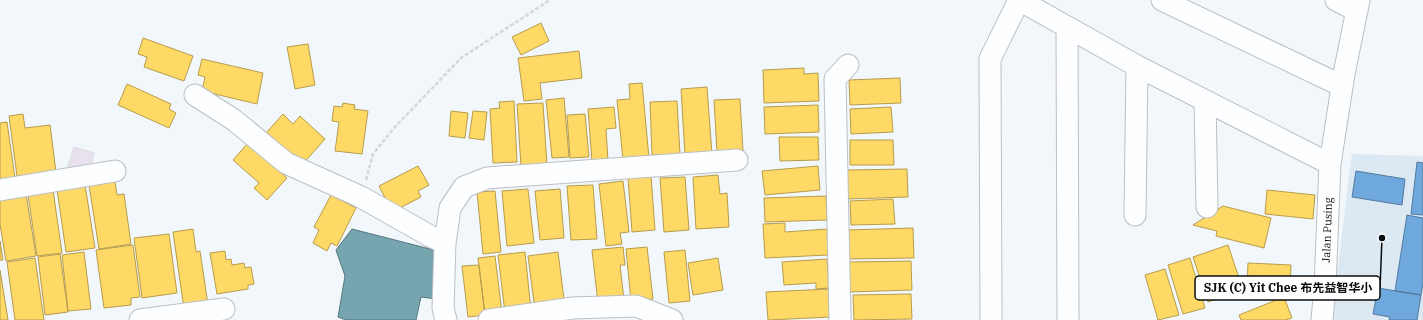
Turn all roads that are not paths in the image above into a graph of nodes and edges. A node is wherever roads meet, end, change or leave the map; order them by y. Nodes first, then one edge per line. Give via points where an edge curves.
1 (1019, 0) edge
2 (1162, 0) edge
3 (1336, 0) edge
4 (1358, 5) edge
5 (1067, 27) junction
6 (848, 65) dead end
7 (1137, 66) junction
8 (1342, 86) junction
9 (195, 95) dead end
10 (1205, 101) junction
11 (737, 160) dead end
12 (1330, 164) junction
13 (115, 171) dead end
14 (0, 190) edge
15 (1207, 207) dead end
16 (1135, 215) dead end
17 (445, 243) junction
18 (224, 309) dead end
19 (140, 320) edge
20 (144, 320) edge
21 (446, 320) edge
22 (489, 320) edge
23 (672, 320) edge
24 (840, 320) edge
25 (991, 320) edge
26 (1068, 320) edge
27 (1322, 320) edge

1 - 5 street
1 - 25 street via 990,59
2 - 8 street
3 - 4 street
4 - 8 street, Jalan Pusing
5 - 7 street
5 - 26 street
6 - 24 street via 835,79
7 - 10 street
7 - 16 street
8 - 12 street, Jalan Pusing
9 - 17 street via 234,120 286,163 361,197
10 - 12 street
10 - 15 street
11 - 17 street via 488,178 464,187 450,208
12 - 27 street, Jalan Pusing
13 - 14 street
17 - 21 street via 443,308
18 - 20 street
19 - 20 street
22 - 23 street via 573,308 636,306

